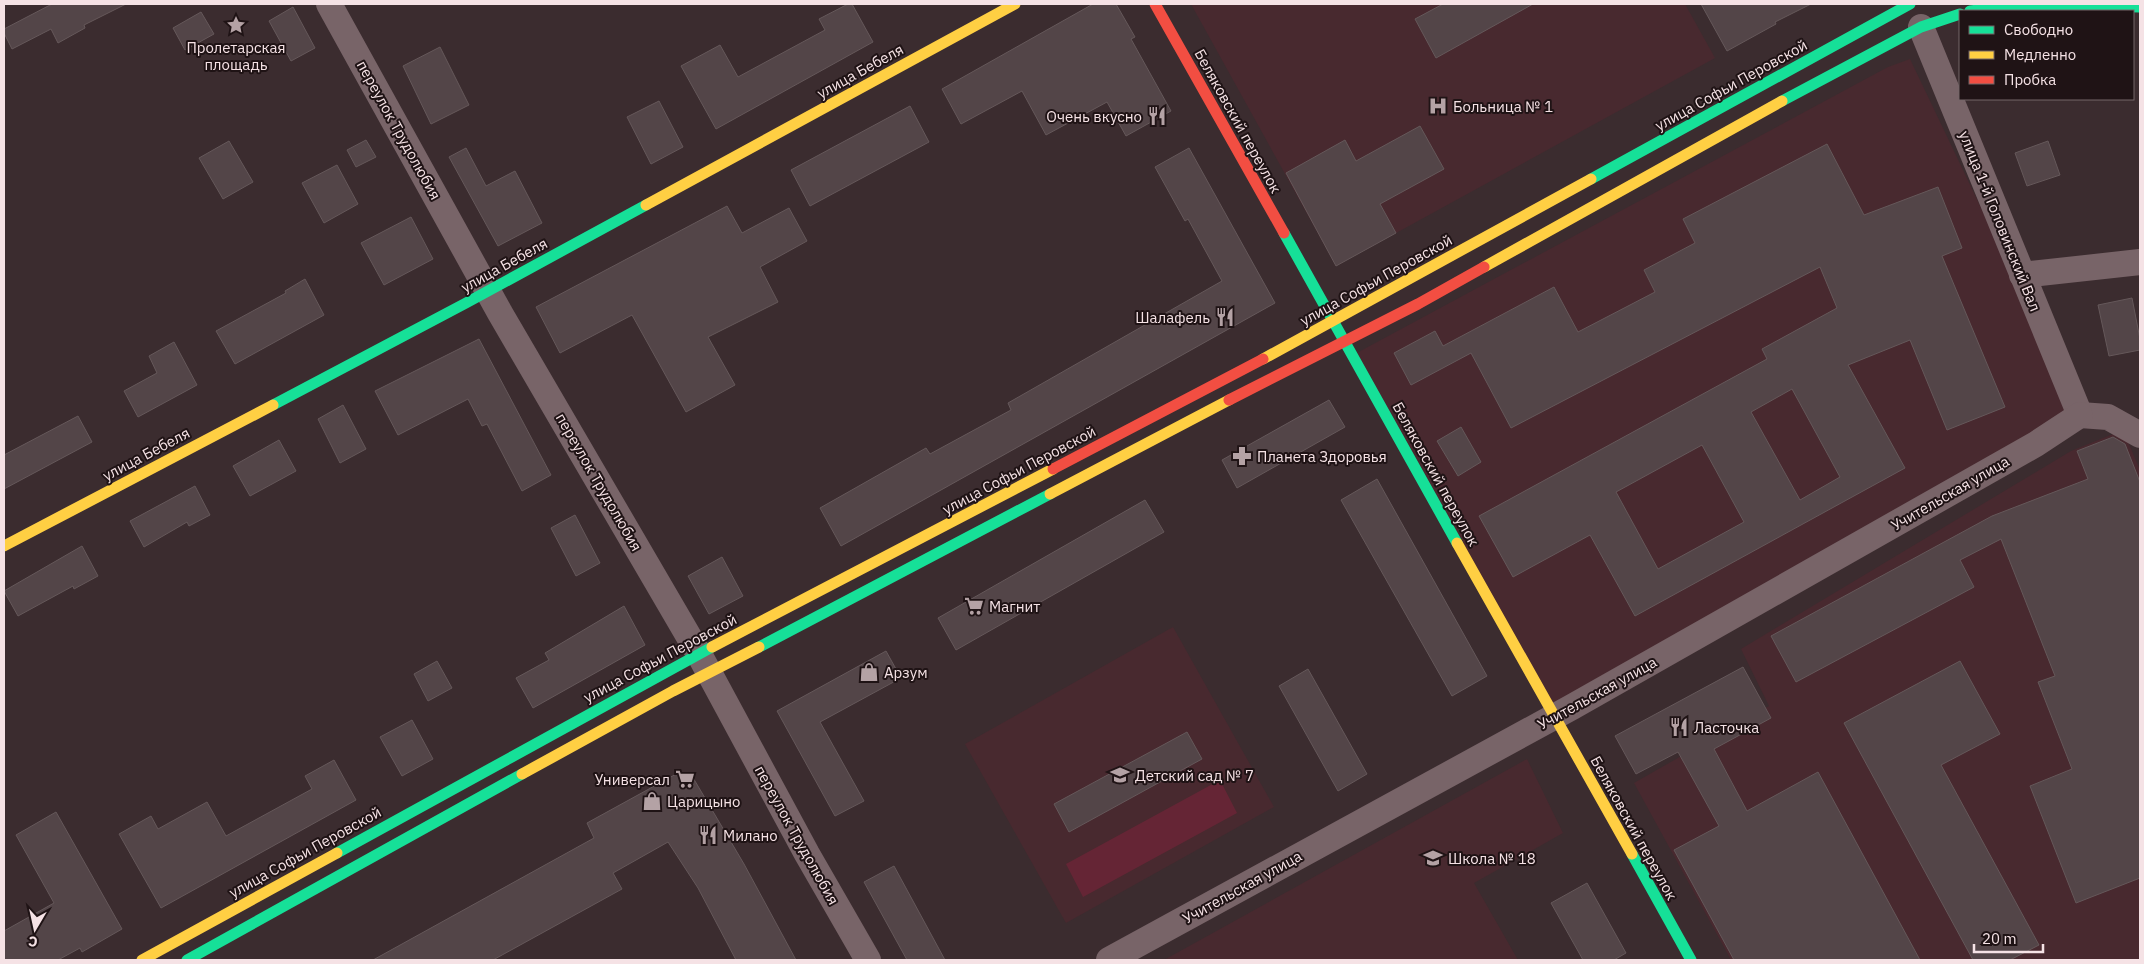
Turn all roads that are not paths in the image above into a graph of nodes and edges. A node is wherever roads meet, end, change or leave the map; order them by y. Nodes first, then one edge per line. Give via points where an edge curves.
1 (328, 4) edge
2 (1015, 4) edge
3 (1155, 4) edge
4 (1909, 4) edge
5 (2140, 7) edge
6 (1978, 10) edge
7 (1959, 14) edge
8 (1921, 27) junction
9 (2140, 262) edge
10 (2022, 275) junction
11 (488, 291) junction
12 (1333, 321) junction
13 (1345, 341) junction
14 (2080, 415) junction
15 (2140, 434) edge
16 (4, 546) edge
17 (704, 663) junction
18 (1554, 717) junction
19 (142, 960) edge
20 (187, 960) edge
21 (868, 960) edge
22 (1109, 960) edge
23 (1690, 960) edge

1 - 11 street, переулок Трудолюбия
2 - 11 main road, улица Бебеля
3 - 12 main road, Беляковский переулок
4 - 12 main road, улица Софьи Перовской
5 - 6 main road via 2020,5
7 - 8 main road, улица Софьи Перовской
8 - 10 street, улица 1-й Головинский Вал
8 - 13 main road, улица Софьи Перовской
9 - 10 street
10 - 14 street, улица 1-й Головинский Вал
11 - 16 main road, улица Бебеля
11 - 17 street, переулок Трудолюбия
12 - 13 main road, Беляковский переулок
12 - 17 main road, улица Софьи Перовской
13 - 17 main road, улица Софьи Перовской via 1166,432 897,576
13 - 18 main road, Беляковский переулок
14 - 15 street via 2108,417
14 - 18 street, Учительская улица via 2036,444
17 - 19 main road, улица Софьи Перовской via 276,885
17 - 20 main road, улица Софьи Перовской
17 - 21 street, переулок Трудолюбия
18 - 22 street, Учительская улица
18 - 23 main road, Беляковский переулок

